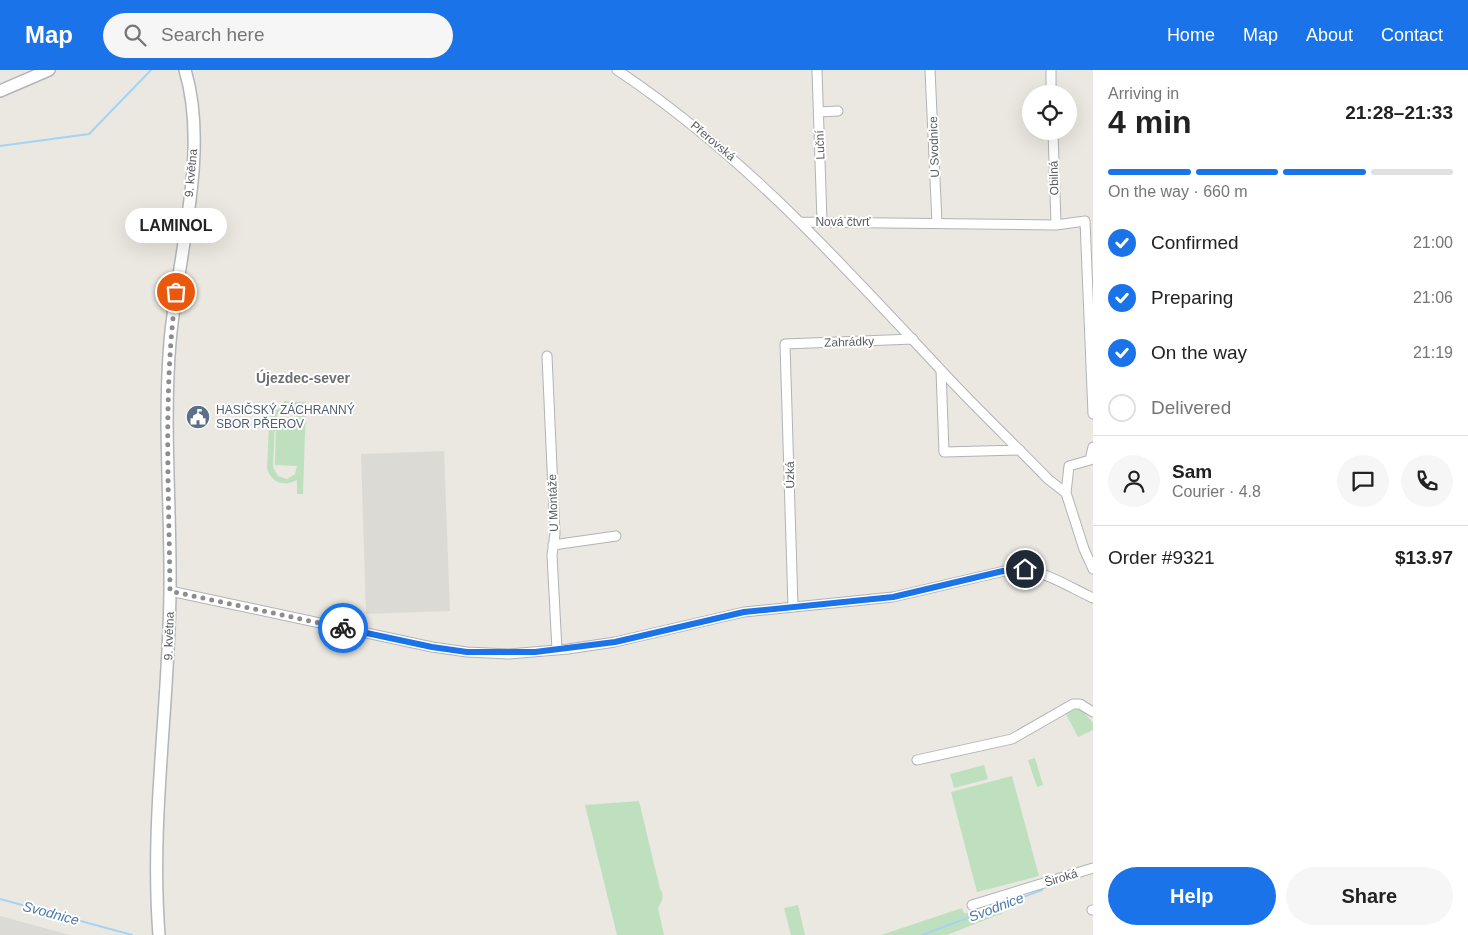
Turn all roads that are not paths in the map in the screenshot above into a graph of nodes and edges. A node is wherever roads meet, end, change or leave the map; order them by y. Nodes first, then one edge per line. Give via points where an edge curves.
1 (49, 70) edge
2 (185, 70) edge
3 (617, 70) edge
4 (817, 70) edge
5 (930, 70) edge
6 (1051, 70) edge
7 (1052, 85) edge
8 (0, 91) edge
9 (838, 111) dead end
10 (819, 112) junction
11 (1053, 140) edge
12 (822, 221) junction
13 (800, 222) junction
14 (937, 223) junction
15 (1056, 225) junction
16 (913, 339) junction
17 (785, 344) joint
18 (547, 356) dead end
19 (941, 370) junction
20 (1093, 414) edge
21 (1093, 447) edge
22 (1020, 450) junction
23 (1066, 493) junction
24 (616, 536) dead end
25 (554, 545) junction
26 (1093, 569) edge
27 (170, 591) junction
28 (1093, 598) edge
29 (793, 607) junction
30 (557, 650) junction
31 (1093, 712) edge
32 (917, 760) dead end
33 (1093, 868) edge
34 (972, 905) dead end
35 (160, 935) edge

1 - 8 street
2 - 27 street, 9. května via 193,97 195,124 167,396
3 - 13 street, Přerovská via 687,119 745,168
4 - 10 street, Luční
5 - 14 street, U Svodnice
6 - 7 street
9 - 10 street
10 - 12 street, Luční
11 - 15 street, Obilná
12 - 13 street, Nová čtvrť
12 - 14 street, Nová čtvrť
13 - 16 street, Nová čtvrť
14 - 15 street, Nová čtvrť
15 - 20 street, Nová čtvrť via 1085,221 1086,226
16 - 17 street, Zahrádky
16 - 19 street, Nová čtvrť
17 - 29 street, Úzká
18 - 25 street, U Montáže
19 - 22 street, Nová čtvrť
19 - 22 street via 944,452
21 - 23 street via 1090,460 1069,466
22 - 23 street, Nová čtvrť
23 - 26 street
24 - 25 street
25 - 30 street, U Montáže
27 - 30 street via 432,647 509,654
27 - 35 street, 9. května via 157,860
28 - 29 street via 1044,574 1013,569 893,597
29 - 30 street via 744,612 615,642
31 - 32 street via 1080,704 1072,704 1012,739
33 - 34 street, Široká

